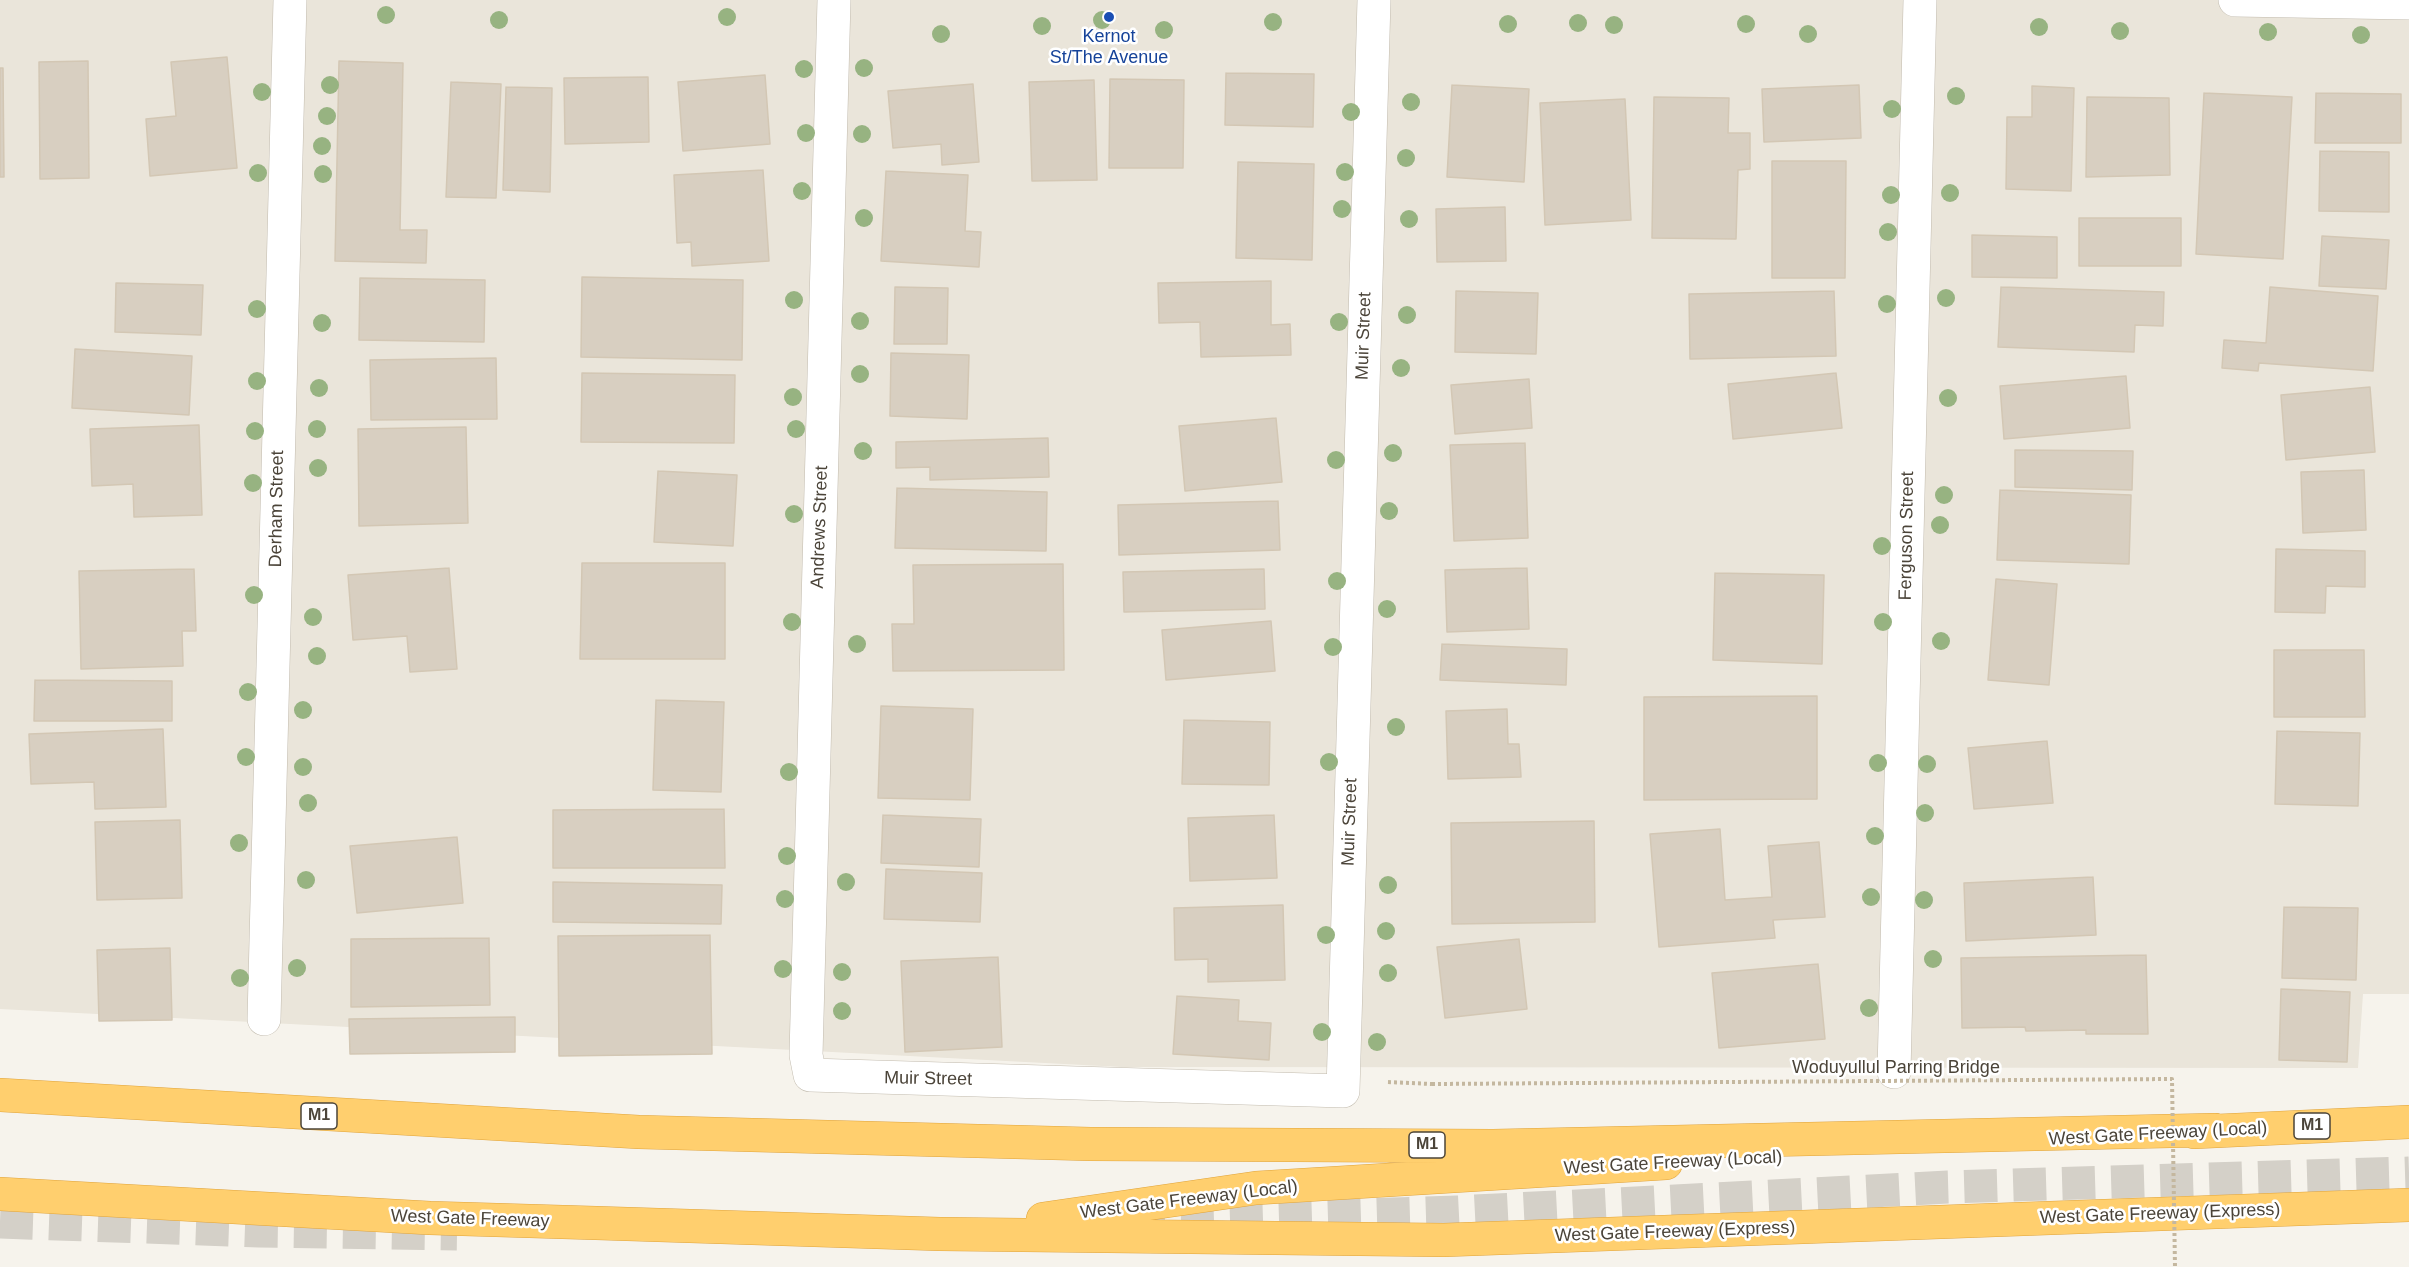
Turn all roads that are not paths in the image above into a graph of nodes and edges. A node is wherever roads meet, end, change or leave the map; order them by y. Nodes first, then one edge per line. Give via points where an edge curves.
1 (290, 0) edge
2 (834, 0) edge
3 (1374, 0) edge
4 (1920, 0) edge
5 (2235, 0) edge
6 (2409, 3) edge
7 (264, 1019) dead end
8 (806, 1055) joint
9 (1894, 1072) dead end
10 (0, 1095) edge
11 (2409, 1122) edge
12 (2215, 1130) junction
13 (0, 1194) edge
14 (2409, 1205) edge
15 (940, 1234) junction

1 - 7 street, Derham Street
2 - 8 street, Andrews Street
3 - 8 street, Muir Street via 1343,1090 810,1075
4 - 9 street, Ferguson Street
5 - 6 street
10 - 12 highway, M1 via 639,1132 1090,1144 1493,1146
11 - 12 highway, West Gate Freeway (Local) / M1
12 - 15 highway, West Gate Freeway (Local) / M1 via 1256,1188
13 - 15 highway, West Gate Freeway / M1 via 430,1218
14 - 15 highway, West Gate Freeway (Express) / M1 via 1444,1240

